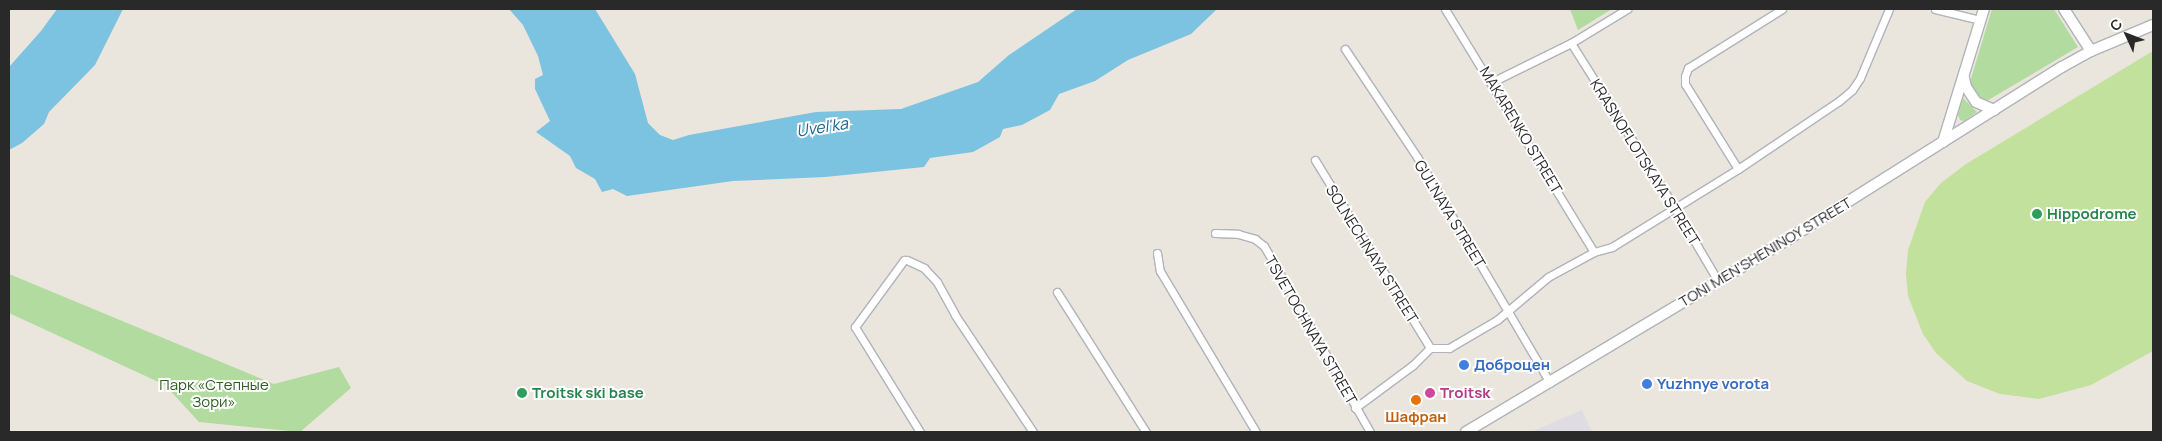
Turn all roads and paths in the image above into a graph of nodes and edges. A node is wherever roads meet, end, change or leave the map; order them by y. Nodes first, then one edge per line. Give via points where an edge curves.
1 (1445, 9) edge
2 (1627, 9) edge
3 (1782, 9) edge
4 (1889, 9) edge
5 (1935, 9) edge
6 (1984, 9) edge
7 (2064, 9) edge
8 (1980, 20) junction
9 (2153, 25) edge
10 (1571, 43) junction
11 (1345, 49) dead end
12 (2091, 51) junction
13 (1964, 77) junction
14 (1492, 82) junction
15 (1994, 110) junction
16 (1943, 142) junction
17 (1314, 160) dead end
18 (1738, 169) junction
19 (1675, 208) junction
20 (1215, 233) dead end
21 (1594, 252) junction
22 (1157, 253) dead end
23 (1718, 281) junction
24 (1057, 292) dead end
25 (1508, 310) junction
26 (1430, 348) junction
27 (1550, 382) junction
28 (1356, 408) junction
29 (920, 432) edge
30 (1033, 432) edge
31 (1146, 432) edge
32 (1256, 432) edge
33 (1370, 432) edge
34 (1466, 432) edge

1 - 14 street, MAKARENKO STREET
2 - 10 street
3 - 18 street via 1688,68 1685,76 1685,84
4 - 18 street via 1852,90
5 - 8 street
6 - 8 main road
7 - 12 main road
8 - 13 main road
9 - 12 main road, TONI MEN'SHENINOY STREET
10 - 14 street
10 - 19 street, KRASNOFLOTSKAYA STREET
11 - 25 street, GUL'NAYA STREET
12 - 15 main road, TONI MEN'SHENINOY STREET
13 - 15 main road via 1966,87 1976,102
13 - 16 main road
14 - 21 street, MAKARENKO STREET
15 - 16 main road, TONI MEN'SHENINOY STREET
16 - 23 main road, TONI MEN'SHENINOY STREET
17 - 26 street, SOLNECHNAYA STREET
18 - 19 street
19 - 21 street via 1612,247
19 - 23 street, KRASNOFLOTSKAYA STREET
20 - 28 street, TSVETOCHNAYA STREET via 1238,234 1255,239 1264,246
21 - 25 street via 1548,277
22 - 32 street via 1160,271
23 - 27 main road, TONI MEN'SHENINOY STREET
24 - 31 street
25 - 26 street via 1449,348
25 - 27 street, GUL'NAYA STREET
26 - 28 street via 1413,366
27 - 34 main road, TONI MEN'SHENINOY STREET
28 - 33 street, TSVETOCHNAYA STREET
29 - 30 street via 855,327 906,260 924,268 937,282 955,315

